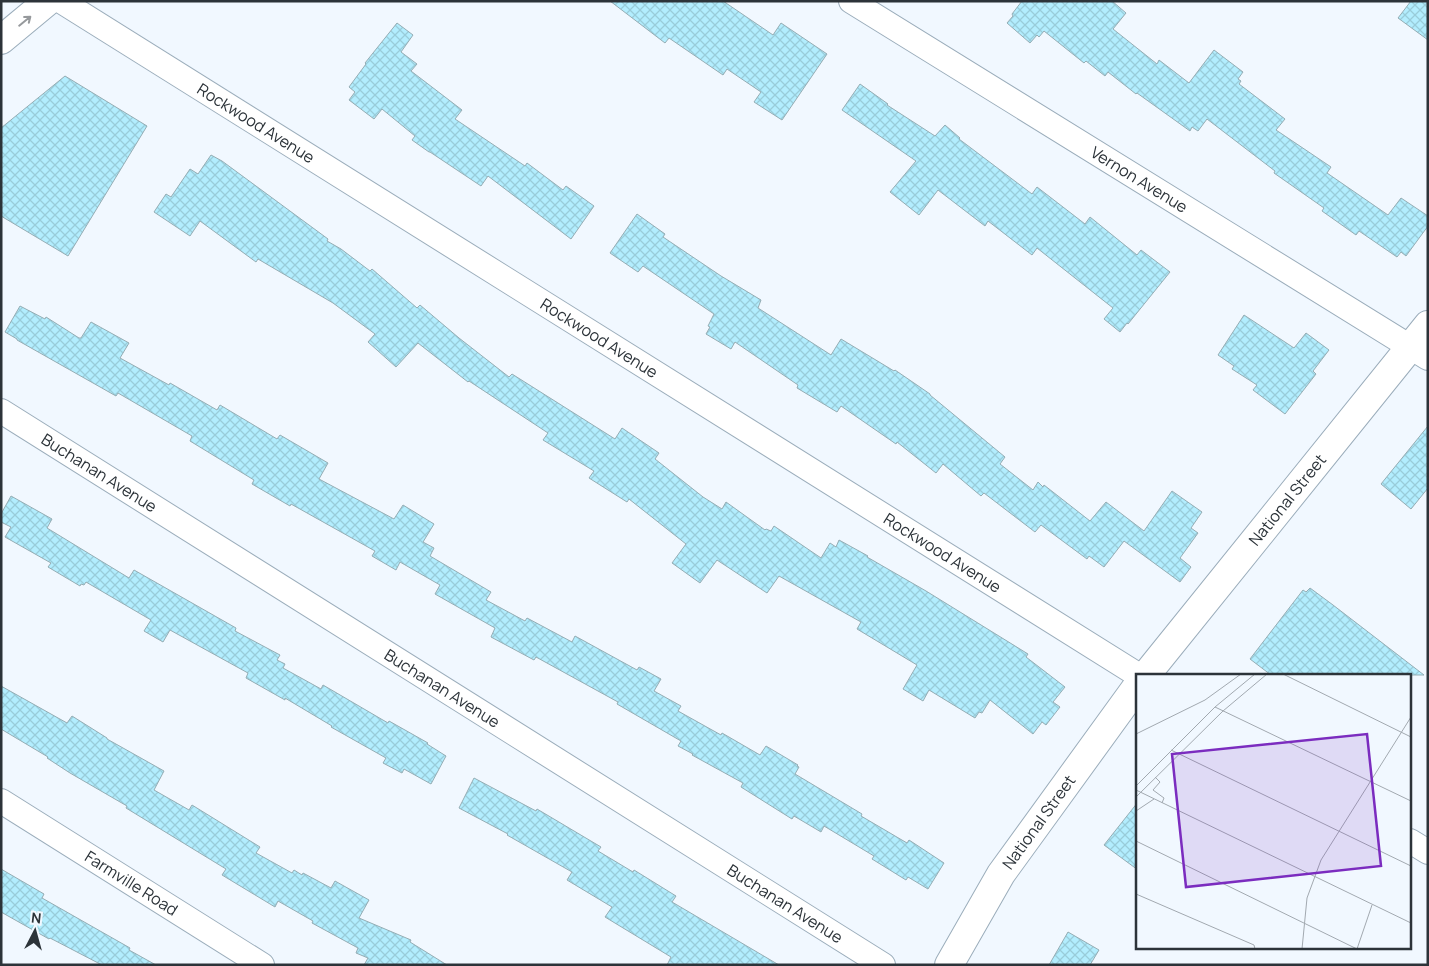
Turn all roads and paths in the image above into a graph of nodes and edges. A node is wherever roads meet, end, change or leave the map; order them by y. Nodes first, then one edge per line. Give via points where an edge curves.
1 (48, 1) edge
2 (61, 1) edge
3 (851, 1) edge
4 (1, 40) edge
5 (1428, 325) edge
6 (1419, 353) edge
7 (1, 411) edge
8 (1136, 674) edge
9 (1147, 674) edge
10 (1136, 688) edge
11 (1, 801) edge
12 (1412, 842) edge
13 (1428, 852) edge
14 (262, 965) edge
15 (883, 965) edge
16 (949, 965) edge

4 -> 1 main road
2 - 8 street, Rockwood Avenue
3 - 6 street, Vernon Avenue
5 - 6 main road, National Street
6 - 9 main road, National Street
7 - 15 street, Buchanan Avenue
10 - 16 main road, National Street via 1001,874
11 - 14 street, Farmville Road
12 - 13 street

